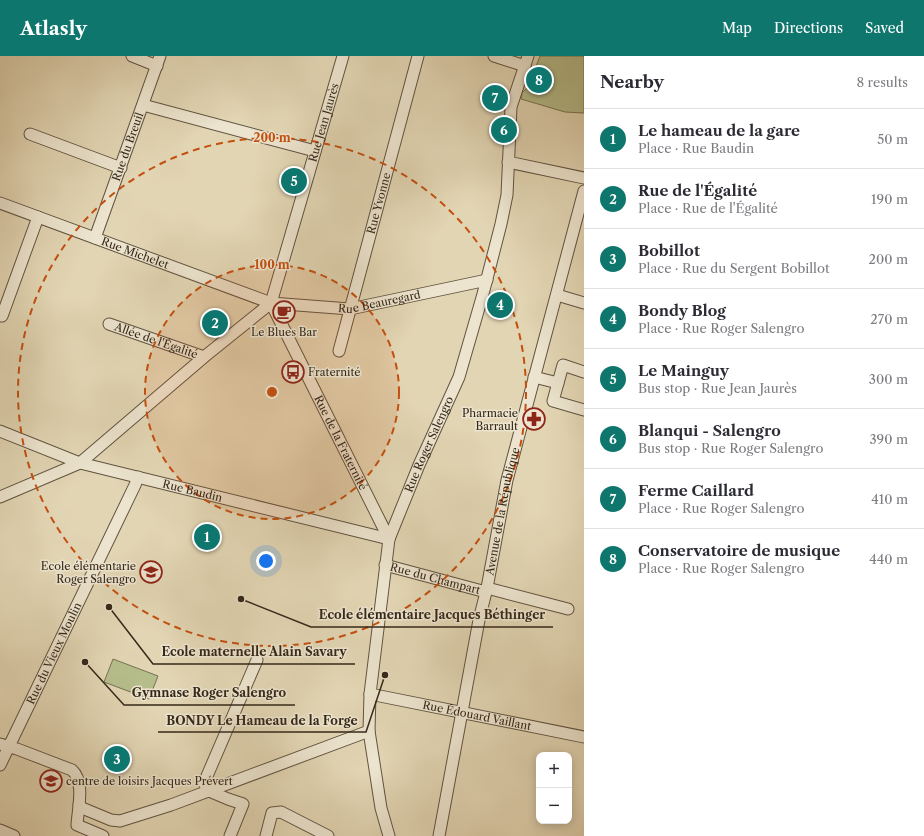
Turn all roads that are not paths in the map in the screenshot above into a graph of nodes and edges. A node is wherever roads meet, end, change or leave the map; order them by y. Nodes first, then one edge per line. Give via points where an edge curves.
1 (132, 56) edge
2 (343, 56) edge
3 (418, 56) edge
4 (494, 56) edge
5 (158, 61) edge
6 (527, 61) edge
7 (143, 106) junction
8 (30, 134) dead end
9 (315, 151) junction
10 (508, 162) junction
11 (121, 168) junction
12 (584, 178) edge
13 (584, 190) edge
14 (0, 203) edge
15 (38, 217) junction
16 (95, 238) junction
17 (487, 280) junction
18 (557, 295) junction
19 (584, 302) edge
20 (271, 303) junction
21 (350, 309) junction
22 (2, 316) dead end
23 (109, 324) dead end
24 (338, 351) dead end
25 (204, 357) junction
26 (584, 372) edge
27 (534, 378) junction
28 (558, 383) junction
29 (584, 410) edge
30 (0, 431) edge
31 (80, 463) junction
32 (138, 477) junction
33 (0, 497) edge
34 (389, 539) junction
35 (385, 565) junction
36 (486, 590) junction
37 (568, 609) dead end
38 (257, 660) dead end
39 (370, 694) junction
40 (462, 712) junction
41 (369, 731) junction
42 (584, 737) edge
43 (5, 745) edge
44 (0, 765) edge
45 (209, 790) junction
46 (80, 805) junction
47 (0, 830) edge
48 (14, 836) edge
49 (103, 836) edge
50 (230, 836) edge
51 (266, 836) edge
52 (328, 836) edge
53 (389, 836) edge
54 (439, 836) edge

1 - 5 street
2 - 9 street, Rue Jean Jaurès
3 - 21 street, Rue Yvonne
4 - 6 street
5 - 7 street, Rue du Breuil
6 - 10 street, Rue Roger Salengro via 511,107
7 - 9 street
7 - 11 street, Rue du Breuil
8 - 11 street
9 - 20 street, Rue Jean Jaurès
10 - 12 street
10 - 17 street, Rue Roger Salengro via 507,195
11 - 16 street, Rue du Breuil
13 - 18 street, Avenue de la République
14 - 15 street, Rue Michelet
15 - 16 street, Rue Michelet
15 - 22 street
16 - 20 street, Rue Michelet
17 - 21 street, Rue Beauregard
17 - 34 street, Rue Roger Salengro via 457,382 419,464
18 - 19 street
18 - 27 street, Avenue de la République
20 - 21 street, Rue Beauregard
20 - 25 street
20 - 34 street, Rue de la Fraternité
21 - 24 street, Rue Yvonne
23 - 25 street, Allée de l'Égalité
25 - 31 street
26 - 28 street via 563,366
27 - 28 street
27 - 36 street, Avenue de la République via 507,480
28 - 29 street via 552,401
30 - 31 street, Rue Baudin
31 - 32 street, Rue Baudin
31 - 33 street
32 - 34 street, Rue Baudin
32 - 43 street, Rue du Vieux Moulin
34 - 35 street, Rue Roger Salengro
35 - 36 street, Rue du Champart
35 - 39 street, Rue Roger Salengro
36 - 37 street, Rue du Champart
36 - 40 street, Avenue de la République
38 - 45 street via 204,783
39 - 40 street, Rue Édouard Vaillant
39 - 41 street, Rue Roger Salengro
40 - 42 street, Rue Édouard Vaillant
40 - 54 street, Avenue de la République
41 - 45 street
41 - 53 street, Rue Roger Salengro via 381,808
43 - 44 street, Rue du Vieux Moulin
43 - 46 street via 77,774
45 - 46 street via 120,822
45 - 50 street via 243,804
46 - 49 street via 77,825
47 - 48 street
51 - 52 street via 272,813 281,812

